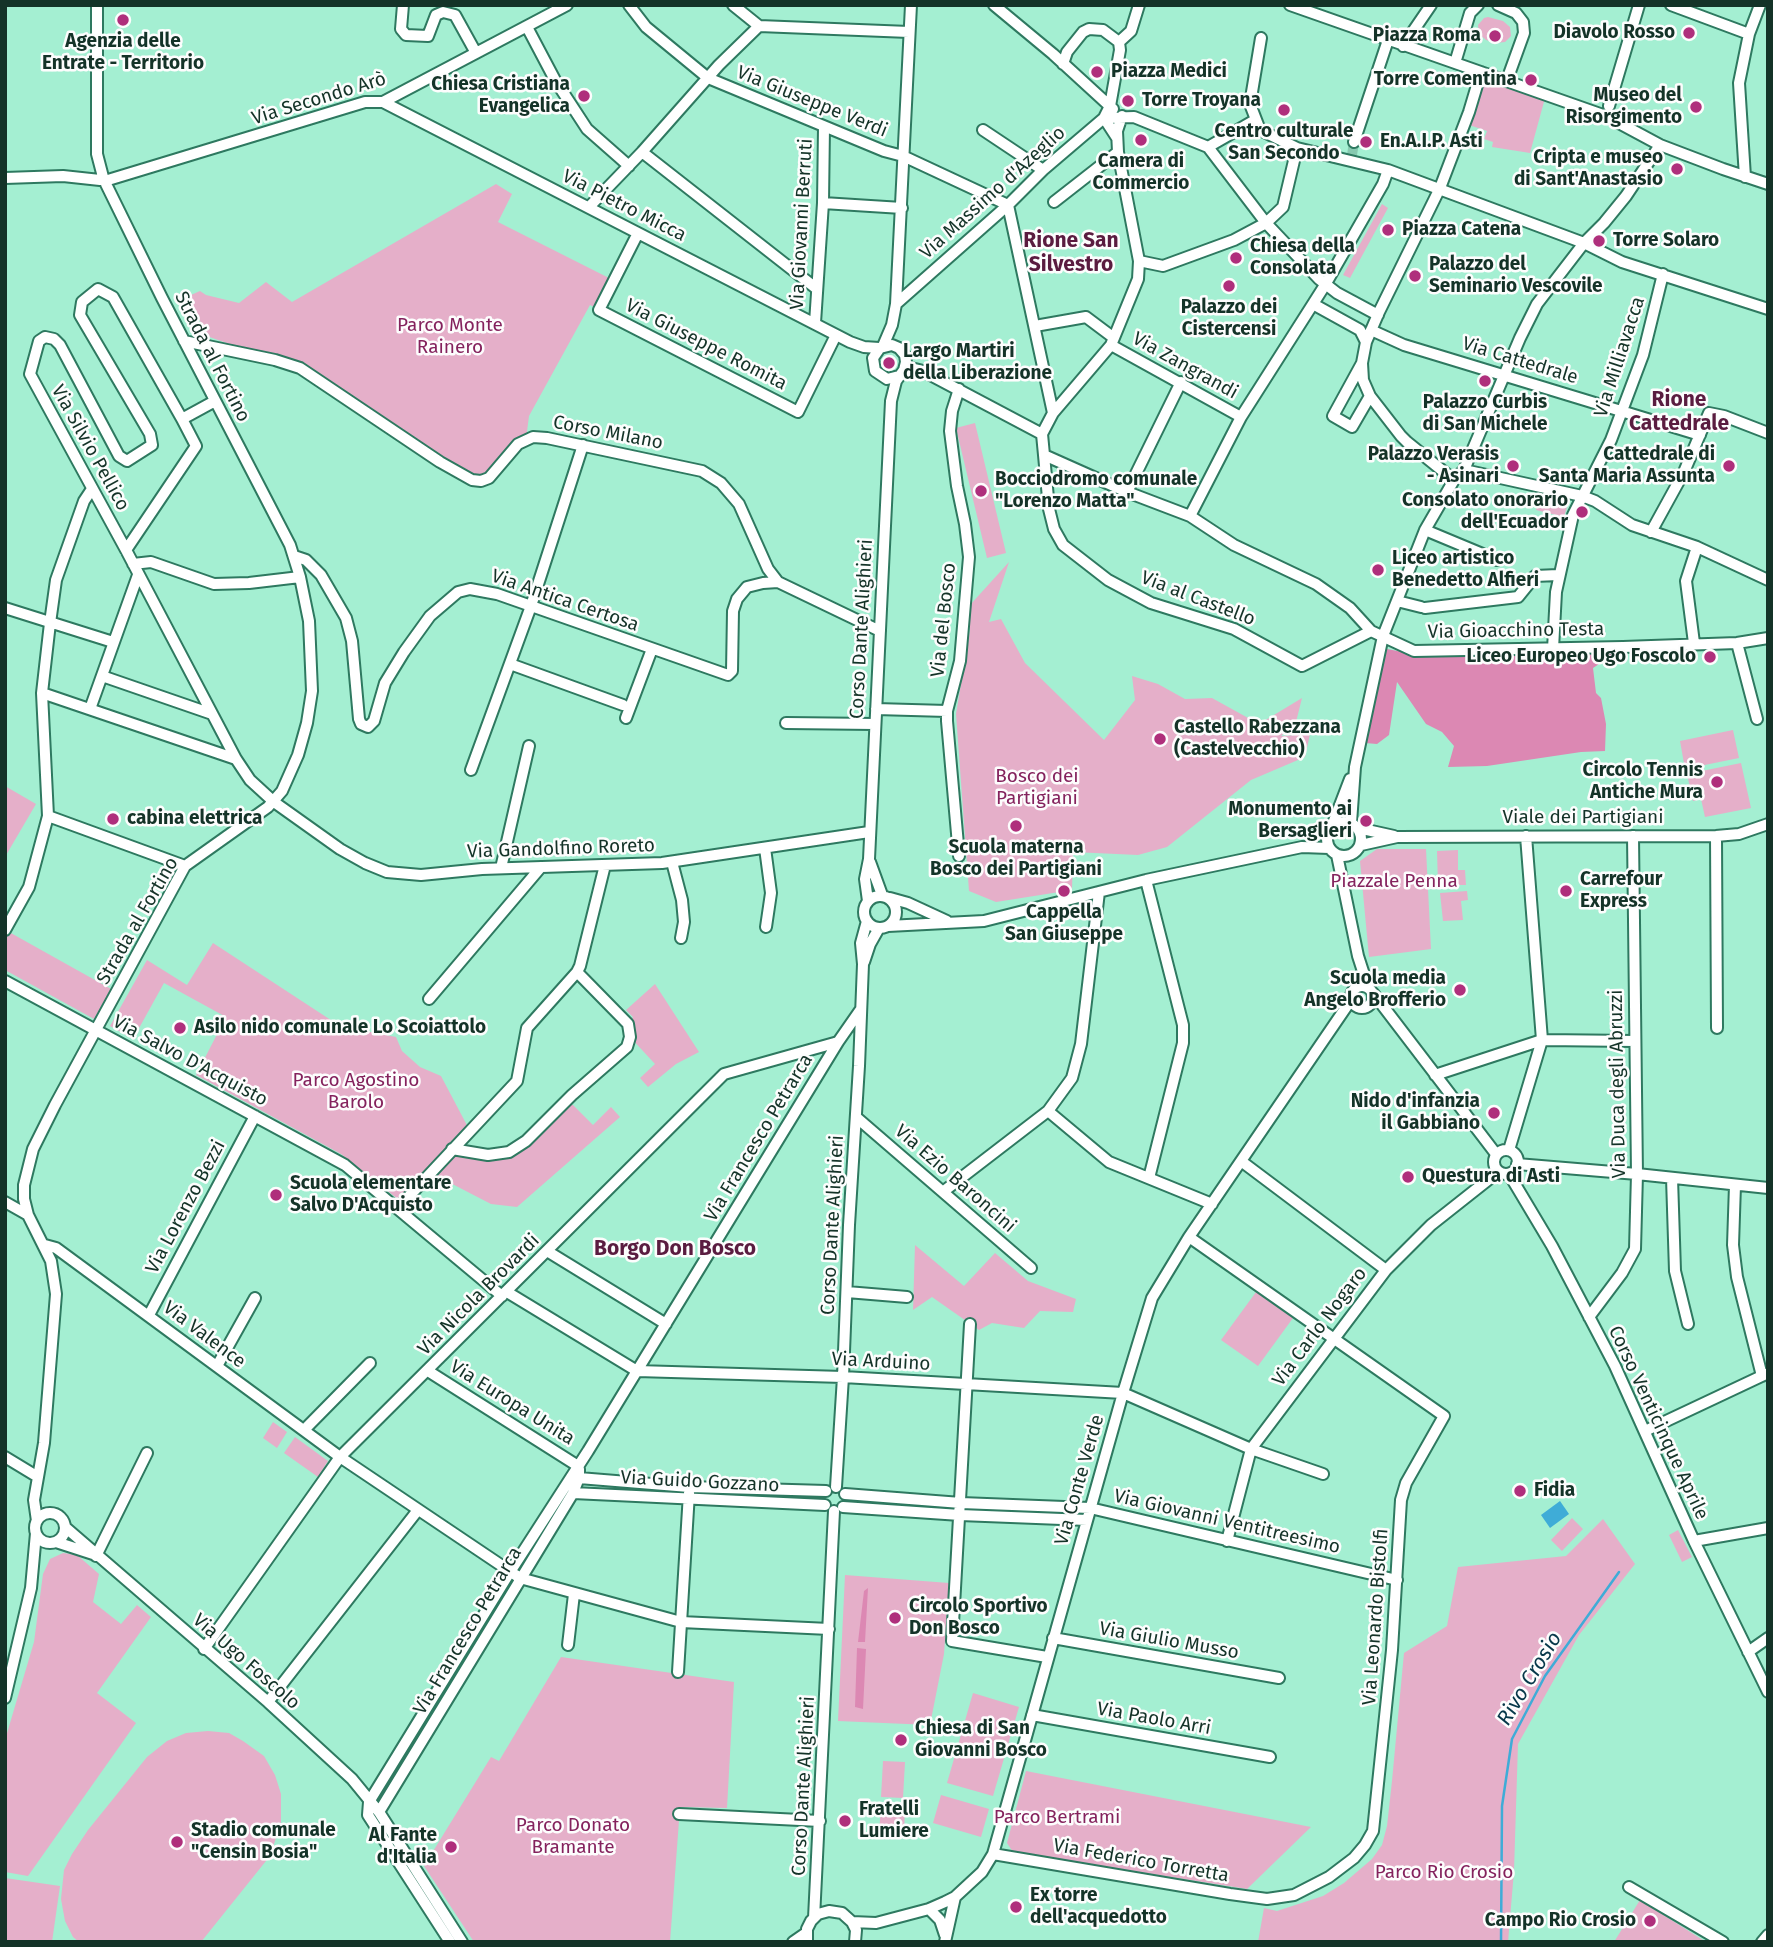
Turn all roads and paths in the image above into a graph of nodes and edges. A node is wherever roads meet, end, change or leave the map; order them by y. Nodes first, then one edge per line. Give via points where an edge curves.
1 (97, 5) edge
2 (403, 5) edge
3 (568, 5) edge
4 (629, 5) edge
5 (733, 5) edge
6 (911, 5) edge
7 (994, 5) edge
8 (1139, 5) edge
9 (1290, 5) edge
10 (1431, 5) edge
11 (1478, 5) edge
12 (1639, 5) edge
13 (1671, 5) edge
14 (1760, 5) edge
15 (1502, 6) edge
16 (759, 26) junction
17 (527, 27) junction
18 (909, 32) junction
19 (1749, 34) junction
20 (1261, 38) dead end
21 (1388, 40) junction
22 (1119, 42) junction
23 (1403, 46) junction
24 (476, 53) junction
25 (1455, 63) junction
26 (1063, 64) junction
27 (1481, 72) junction
28 (708, 78) junction
29 (1507, 80) junction
30 (383, 102) junction
31 (1110, 106) junction
32 (1609, 106) dead end
33 (1122, 116) junction
34 (1104, 118) junction
35 (1255, 120) junction
36 (824, 127) junction
37 (984, 130) dead end
38 (1117, 138) junction
39 (1354, 142) tunnel mouth
40 (1661, 145) junction
41 (1208, 147) junction
42 (1297, 148) junction
43 (642, 152) junction
44 (1118, 152) junction
45 (903, 156) junction
46 (629, 166) junction
47 (1043, 170) junction
48 (1388, 170) junction
49 (1745, 177) junction
50 (5, 178) edge
51 (104, 180) junction
52 (1768, 184) edge
53 (1440, 188) junction
54 (1054, 202) dead end
55 (824, 203) junction
56 (1008, 205) junction
57 (589, 207) junction
58 (902, 208) junction
59 (1266, 223) junction
60 (638, 233) junction
61 (1584, 243) junction
62 (1139, 261) junction
63 (1662, 274) junction
64 (1325, 285) junction
65 (817, 289) junction
66 (1313, 304) junction
67 (896, 307) junction
68 (1768, 309) edge
69 (1373, 319) junction
70 (815, 323) junction
71 (1035, 326) junction
72 (836, 335) junction
73 (184, 341) junction
74 (850, 342) junction
75 (1113, 342) junction
76 (1366, 342) junction
77 (881, 347) junction
78 (903, 352) junction
79 (1362, 363) junction
80 (876, 371) junction
81 (901, 374) junction
82 (1504, 375) junction
83 (933, 376) junction
84 (1181, 382) junction
85 (959, 389) junction
86 (1370, 396) junction
87 (215, 401) junction
88 (891, 401) junction
89 (1622, 411) junction
90 (1053, 413) junction
91 (1241, 417) junction
92 (182, 419) junction
93 (1768, 433) edge
94 (1042, 435) junction
95 (1700, 435) junction
96 (583, 445) junction
97 (1044, 455) junction
98 (1464, 470) junction
99 (1454, 480) junction
100 (92, 489) junction
101 (1127, 492) junction
102 (1582, 496) junction
103 (1190, 516) junction
104 (1425, 530) junction
105 (1651, 532) junction
106 (1697, 547) junction
107 (126, 550) junction
108 (294, 556) junction
109 (1497, 560) dead end
110 (136, 570) junction
111 (1558, 575) junction
112 (300, 577) junction
113 (1768, 580) edge
114 (778, 582) junction
115 (1397, 601) junction
116 (531, 606) junction
117 (5, 608) edge
118 (50, 623) junction
119 (880, 631) junction
120 (1371, 631) junction
121 (1384, 636) junction
122 (1768, 638) edge
123 (113, 642) junction
124 (1694, 643) junction
125 (1737, 643) junction
126 (652, 649) junction
127 (1553, 649) junction
128 (510, 664) junction
129 (102, 676) junction
130 (42, 693) junction
131 (623, 705) dead end
132 (90, 709) junction
133 (876, 709) junction
134 (947, 710) junction
135 (212, 714) junction
136 (626, 718) dead end
137 (1757, 719) dead end
138 (786, 723) dead end
139 (875, 724) junction
140 (529, 746) dead end
141 (236, 759) junction
142 (1355, 767) junction
143 (471, 770) dead end
144 (274, 802) junction
145 (48, 816) junction
146 (1768, 824) edge
147 (1354, 825) junction
148 (1330, 829) junction
149 (869, 832) junction
150 (1526, 836) junction
151 (1633, 836) junction
152 (1716, 836) junction
153 (1397, 837) junction
154 (1302, 847) junction
155 (765, 848) junction
156 (1357, 850) junction
157 (1333, 852) junction
158 (959, 856) dead end
159 (869, 859) junction
160 (672, 862) junction
161 (605, 865) junction
162 (185, 866) junction
163 (541, 867) junction
164 (501, 868) junction
165 (1146, 880) junction
166 (1344, 884) junction
167 (1099, 892) junction
168 (886, 897) junction
169 (868, 901) junction
170 (867, 921) junction
171 (953, 923) junction
172 (766, 927) dead end
173 (884, 927) junction
174 (5, 930) edge
175 (681, 937) dead end
176 (1358, 956) junction
177 (863, 964) junction
178 (577, 972) junction
179 (5, 981) edge
180 (1355, 988) junction
181 (1370, 990) junction
182 (429, 999) dead end
183 (1351, 1000) junction
184 (1363, 1008) junction
185 (861, 1009) junction
186 (1394, 1020) junction
187 (1337, 1023) junction
188 (1717, 1028) dead end
189 (96, 1030) junction
190 (1542, 1040) junction
191 (1635, 1041) junction
192 (838, 1042) junction
193 (1435, 1075) junction
194 (1048, 1111) junction
195 (255, 1116) junction
196 (856, 1117) junction
197 (452, 1149) junction
198 (1509, 1150) junction
199 (1496, 1154) junction
200 (1241, 1161) junction
201 (1517, 1164) junction
202 (1504, 1173) junction
203 (1637, 1174) junction
204 (1149, 1178) junction
205 (1672, 1178) junction
206 (1735, 1185) junction
207 (1768, 1188) edge
208 (944, 1191) junction
209 (5, 1202) edge
210 (1212, 1204) junction
211 (398, 1208) junction
212 (28, 1214) junction
213 (1189, 1237) junction
214 (45, 1245) junction
215 (547, 1251) junction
216 (1031, 1268) dead end
217 (1386, 1270) junction
218 (846, 1292) junction
219 (505, 1294) junction
220 (907, 1297) dead end
221 (255, 1298) dead end
222 (149, 1315) junction
223 (1589, 1317) junction
224 (666, 1324) junction
225 (970, 1324) dead end
226 (1688, 1324) dead end
227 (1334, 1337) junction
228 (370, 1363) dead end
229 (217, 1366) junction
230 (428, 1371) junction
231 (637, 1371) junction
232 (1765, 1375) edge
233 (844, 1377) junction
234 (967, 1384) junction
235 (1123, 1393) junction
236 (304, 1430) junction
237 (1645, 1431) junction
238 (1251, 1449) junction
239 (148, 1453) dead end
240 (5, 1457) edge
241 (341, 1457) junction
242 (578, 1466) junction
243 (1323, 1474) dead end
244 (38, 1476) junction
245 (579, 1478) junction
246 (689, 1487) junction
247 (36, 1491) junction
248 (835, 1491) junction
249 (573, 1493) junction
250 (688, 1499) junction
251 (961, 1503) junction
252 (834, 1508) junction
253 (1090, 1508) junction
254 (418, 1510) junction
255 (51, 1513) junction
256 (960, 1515) junction
257 (1087, 1520) junction
258 (36, 1527) junction
259 (65, 1527) junction
260 (1768, 1528) edge
261 (1227, 1541) junction
262 (1694, 1541) junction
263 (53, 1543) junction
264 (96, 1556) junction
265 (34, 1566) junction
266 (510, 1572) junction
267 (520, 1577) junction
268 (1398, 1580) junction
269 (573, 1594) junction
270 (681, 1622) junction
271 (829, 1629) junction
272 (1053, 1638) junction
273 (1768, 1638) edge
274 (568, 1645) dead end
275 (204, 1649) junction
276 (1748, 1652) junction
277 (1047, 1657) junction
278 (678, 1672) dead end
279 (1279, 1678) dead end
280 (1768, 1692) edge
281 (5, 1698) edge
282 (268, 1702) junction
283 (1032, 1716) junction
284 (1270, 1757) dead end
285 (369, 1802) junction
286 (379, 1812) junction
287 (679, 1814) dead end
288 (820, 1821) junction
289 (1373, 1830) joint
290 (993, 1854) junction
291 (1629, 1887) dead end
292 (816, 1894) junction
293 (955, 1897) junction
294 (929, 1909) junction
295 (829, 1911) junction
296 (814, 1918) junction
297 (852, 1922) junction
298 (876, 1923) junction
299 (1768, 1936) edge
300 (807, 1938) edge
301 (945, 1939) edge
302 (856, 1940) edge
303 (450, 1942) edge
304 (462, 1942) edge
305 (793, 1942) edge
306 (1723, 1942) edge
307 (1762, 1942) edge

1 - 51 street, Strada al Fortino via 97,154
2 - 24 street via 401,29 406,35 428,36 436,15 455,15
3 - 17 street, Via Secondo Arò
4 - 28 street, Via Giuseppe Verdi via 646,27
5 - 16 street
6 - 18 street
7 - 26 street
8 - 22 street via 1131,31
9 - 21 street
10 - 23 street
11 - 25 street via 1470,13
12 - 32 street
13 - 19 street
14 - 19 street
15 - 29 street via 1516,13 1524,33
16 - 18 street
16 - 28 street
17 - 24 street, Via Secondo Arò
17 - 46 street via 587,129
18 - 45 street
19 - 49 street via 1739,83
20 - 35 street via 1250,104
21 - 23 street
21 - 39 street
22 - 26 street via 1103,30 1088,29
22 - 31 street
23 - 25 street
24 - 30 street, Via Secondo Arò
25 - 27 street
26 - 31 street
27 - 29 street
27 - 53 street
28 - 36 street, Via Giuseppe Verdi
28 - 43 street
29 - 40 street via 1606,116
30 - 51 street, Via Secondo Arò via 365,102
30 - 57 street, Via Pietro Micca
31 - 33 street
31 - 34 street, Via Massimo d'Azeglio
33 - 34 street
33 - 38 street
33 - 41 street
34 - 38 street
34 - 47 street, Via Massimo d'Azeglio
35 - 41 street
35 - 42 street via 1260,130
36 - 45 street, Via Giuseppe Verdi
36 - 55 street, Via Giovanni Berruti
37 - 47 street
38 - 44 street
40 - 49 street
40 - 61 street via 1626,196
41 - 59 street
42 - 48 street via 1352,157
42 - 59 street via 1283,206
43 - 46 street
43 - 65 street
44 - 54 street
44 - 62 street
45 - 56 street, Via Giuseppe Verdi
45 - 58 street
46 - 57 street
47 - 56 street, Via Massimo d'Azeglio
48 - 53 street
48 - 64 street
49 - 52 street
50 - 51 street
51 - 73 street, Strada al Fortino
53 - 61 street
53 - 69 street
55 - 58 street
55 - 65 street, Via Giovanni Berruti
56 - 67 street, Via Massimo d'Azeglio
56 - 71 street
57 - 60 street, Via Pietro Micca
58 - 67 street
59 - 62 street via 1163,266
59 - 64 street
60 - 70 street, Via Pietro Micca
60 - 72 street, Via Giuseppe Romita via 599,310 798,412
61 - 63 street via 1622,262
61 - 82 street via 1537,304
62 - 75 street via 1138,279
63 - 68 street
63 - 89 street, Via Milliavacca via 1647,340
64 - 66 street
64 - 69 street
65 - 70 street, Via Giovanni Berruti
66 - 76 street via 1360,330
66 - 91 street
67 - 77 street
67 - 78 street via 896,337
69 - 76 street
69 - 82 street, Via Cattedrale via 1404,345
70 - 72 street, Via Pietro Micca
71 - 75 street, Via Zangrandi via 1086,317
71 - 90 street
72 - 74 street, Via Pietro Micca
73 - 87 street, Strada al Fortino
73 - 96 street, Corso Milano via 300,368 467,478 489,478 526,439
74 - 77 street, Via Pietro Micca
74 - 80 street, Via Pietro Micca via 864,352
75 - 84 street, Via Zangrandi
75 - 90 street
76 - 79 street
77 - 78 street via 892,345
77 - 80 street via 873,358
78 - 81 street via 906,362
78 - 83 street
79 - 86 street
79 - 86 street via 1333,416 1352,427
80 - 81 street via 887,379
80 - 88 street, Corso Dante Alighieri
81 - 83 street via 914,368
81 - 88 street, Corso Dante Alighieri
82 - 89 street, Via Cattedrale
82 - 98 street
83 - 85 street
84 - 91 street, Via Zangrandi
84 - 101 street
85 - 94 street
85 - 134 street, Via del Bosco via 950,431 970,557 960,661
86 - 99 street via 1407,442
87 - 92 street
87 - 108 street, Strada al Fortino
88 - 119 street, Corso Dante Alighieri
89 - 95 street, Via Cattedrale
89 - 102 street, Via Milliavacca
90 - 94 street
91 - 103 street
92 - 100 street, Via Silvio Pellico via 113,297 98,289 82,302 80,316 150,434 152,445 127,461 119,456 54,339 39,341 30,374
92 - 107 street via 196,446
93 - 95 street via 1709,414
94 - 97 street
95 - 105 street
96 - 114 street, Corso Milano via 693,467 713,477 739,504
96 - 116 street
97 - 101 street, Via Gioacchino Testa
97 - 120 street, Via al Castello via 1054,529 1063,545 1108,580 1151,603 1234,628 1302,666
98 - 99 street
98 - 102 street
99 - 104 street
100 - 107 street, Via Silvio Pellico
100 - 118 street via 56,580
101 - 103 street, Via Gioacchino Testa
102 - 105 street
102 - 111 street, Via Milliavacca
103 - 120 street, Via Gioacchino Testa via 1234,545 1316,584 1350,607
104 - 109 street
104 - 115 street
105 - 106 street
106 - 113 street
106 - 124 street via 1686,581
107 - 110 street, Via Silvio Pellico
108 - 112 street, Strada al Fortino
108 - 116 street, Via Antica Certosa via 306,560 321,575 346,618 359,719 365,727 373,723 385,683 410,643 429,616 451,597 464,590 478,590
110 - 112 street via 151,562 214,583
110 - 123 street
110 - 135 street, Via Silvio Pellico
111 - 115 street via 1535,576 1518,597 1423,607
111 - 127 street, Via Milliavacca
112 - 144 street, Strada al Fortino via 312,638 310,708 294,765
114 - 119 street
114 - 126 street, Via Antica Certosa via 747,587 737,599 729,675
115 - 121 street
116 - 126 street, Via Antica Certosa
116 - 128 street
117 - 118 street
118 - 123 street
118 - 130 street
119 - 133 street, Corso Dante Alighieri
120 - 121 street, Via Gioacchino Testa
121 - 127 street, Via Gioacchino Testa via 1414,651
121 - 142 street
122 - 125 street, Via Gioacchino Testa
123 - 129 street
124 - 125 street, Via Gioacchino Testa
124 - 127 street, Via Gioacchino Testa
125 - 137 street
126 - 136 street
128 - 131 street
128 - 143 street
129 - 132 street
129 - 135 street
130 - 132 street
130 - 145 street
132 - 141 street
133 - 134 street
133 - 139 street, Corso Dante Alighieri
134 - 158 street, Via del Bosco
135 - 141 street, Via Silvio Pellico
138 - 139 street
139 - 149 street, Corso Dante Alighieri
140 - 164 street
141 - 144 street, Via Silvio Pellico
142 - 147 street
142 - 148 street
144 - 162 street, Strada al Fortino
144 - 164 street, Via Gandolfino Roreto via 340,849 387,872 422,875
145 - 162 street
145 - 174 street via 29,887
146 - 152 street, Viale dei Partigiani
147 - 148 street via 1342,822
147 - 153 street, Viale dei Partigiani
147 - 156 street via 1362,839
148 - 154 street
148 - 157 street via 1327,838
149 - 155 street, Via Gandolfino Roreto
149 - 159 street, Corso Dante Alighieri
150 - 151 street, Viale dei Partigiani
150 - 153 street, Viale dei Partigiani
150 - 190 street
151 - 152 street, Viale dei Partigiani
151 - 191 street, Via Duca degli Abruzzi
152 - 188 street
153 - 156 street, Viale dei Partigiani
154 - 157 street
154 - 165 street
155 - 160 street, Via Gandolfino Roreto
155 - 172 street via 771,893
156 - 157 street via 1348,856
156 - 166 street, Via Conte Verde
157 - 166 street, Via Conte Verde
159 - 168 street, Corso Dante Alighieri
159 - 169 street, Corso Dante Alighieri via 865,879
160 - 161 street, Via Gandolfino Roreto
160 - 175 street via 682,900
161 - 163 street, Via Gandolfino Roreto
161 - 178 street
162 - 189 street, Strada al Fortino
163 - 164 street, Via Gandolfino Roreto
163 - 182 street
165 - 167 street
165 - 204 street via 1183,1025 1183,1043
166 - 176 street, Via Conte Verde
167 - 171 street via 1010,916
167 - 194 street via 1081,1044 1072,1078
168 - 169 street via 877,895
168 - 171 street
168 - 173 street via 897,913
169 - 170 street
170 - 173 street
170 - 177 street, Corso Dante Alighieri via 861,943
171 - 173 street
173 - 177 street, Corso Dante Alighieri via 870,944
176 - 180 street, Via Conte Verde
176 - 181 street, Via Conte Verde
177 - 185 street, Corso Dante Alighieri
178 - 197 street via 527,1028 517,1081
178 - 197 street via 628,1024 627,1047 509,1152
179 - 189 street, Via Salvo D'Acquisto
180 - 181 street via 1362,985
180 - 183 street, Via Conte Verde
181 - 184 street, Via Conte Verde via 1373,1000
181 - 186 street
183 - 184 street
183 - 187 street, Via Conte Verde
184 - 186 street via 1378,1009
184 - 187 street, Via Conte Verde
185 - 192 street, Via Francesco Petrarca
185 - 196 street, Corso Dante Alighieri
186 - 193 street
187 - 200 street, Via Conte Verde
189 - 195 street, Via Salvo D'Acquisto
189 - 212 street, Strada al Fortino via 33,1149 24,1185
190 - 191 street
190 - 193 street
190 - 198 street
191 - 203 street, Via Duca degli Abruzzi
192 - 215 street, Via Nicola Brovardi via 724,1074
192 - 224 street, Via Francesco Petrarca
193 - 199 street
194 - 204 street via 1110,1162
194 - 208 street
195 - 211 street, Via Salvo D'Acquisto via 345,1165
195 - 222 street, Via Lorenzo Bezzi
196 - 208 street, Via Ezio Baroncini
196 - 218 street, Corso Dante Alighieri
197 - 211 street
198 - 199 street
198 - 201 street
199 - 202 street, Corso Venticinque Aprile via 1493,1162
200 - 210 street, Via Conte Verde
200 - 217 street
201 - 202 street via 1515,1170
201 - 203 street
202 - 217 street, Via Carlo Nogaro via 1431,1225
202 - 223 street, Corso Venticinque Aprile via 1552,1246
203 - 205 street
203 - 223 street, Via Duca degli Abruzzi via 1635,1249
204 - 210 street
205 - 206 street
205 - 226 street via 1675,1271
206 - 207 street
206 - 232 street via 1737,1277
208 - 216 street, Via Ezio Baroncini
209 - 212 street
210 - 213 street, Via Conte Verde
211 - 219 street, Via Salvo D'Acquisto
212 - 214 street, Strada al Fortino
213 - 227 street
213 - 235 street, Via Conte Verde via 1152,1298
214 - 222 street, Via Valence via 56,1248
214 - 244 street, Strada al Fortino via 56,1294
215 - 219 street, Via Nicola Brovardi
215 - 224 street
217 - 227 street, Via Carlo Nogaro
218 - 220 street
218 - 233 street, Corso Dante Alighieri
219 - 230 street, Via Nicola Brovardi
219 - 231 street, Via Salvo D'Acquisto
221 - 229 street
222 - 229 street, Via Valence
223 - 237 street, Corso Venticinque Aprile
224 - 231 street, Via Francesco Petrarca
225 - 234 street
227 - 238 street, Via Carlo Nogaro
227 - 268 street, Via Leonardo Bistolfi via 1444,1416 1401,1500
228 - 236 street
229 - 236 street, Via Valence
230 - 241 street, Via Nicola Brovardi
230 - 242 street, Via Europa Unita
231 - 233 street, Via Arduino
231 - 242 street, Via Francesco Petrarca
232 - 237 street
233 - 234 street, Via Arduino
233 - 248 street, Corso Dante Alighieri
234 - 235 street, Via Arduino
234 - 251 street
235 - 238 street
235 - 253 street, Via Conte Verde
236 - 241 street, Via Valence
237 - 262 street, Corso Venticinque Aprile
238 - 243 street
238 - 261 street, Via Carlo Nogaro
239 - 264 street
240 - 244 street
241 - 254 street, Via Valence
241 - 275 street, Via Nicola Brovardi
242 - 245 street, Via Francesco Petrarca
242 - 266 street, Via Francesco Petrarca
244 - 247 street, Strada al Fortino
245 - 246 street, Via Guido Gozzano
245 - 249 street, Via Francesco Petrarca
246 - 248 street, Via Guido Gozzano
246 - 250 street
247 - 255 street
247 - 258 street, Strada al Fortino
248 - 251 street, Via Guido Gozzano
248 - 252 street via 846,1501
248 - 252 street via 823,1498
249 - 250 street, Via Guido Gozzano
249 - 267 street, Via Francesco Petrarca
250 - 252 street, Via Guido Gozzano
250 - 270 street
251 - 253 street, Via Giovanni Ventitreesimo
251 - 256 street
252 - 256 street, Via Guido Gozzano
252 - 271 street, Corso Dante Alighieri
253 - 257 street, Via Conte Verde
253 - 261 street, Via Giovanni Ventitreesimo
254 - 266 street, Via Valence
254 - 282 street
255 - 258 street via 43,1515
255 - 259 street via 62,1519
256 - 257 street, Via Guido Gozzano
256 - 277 street via 952,1641
257 - 272 street, Via Conte Verde
258 - 263 street via 43,1542
258 - 265 street, Strada al Fortino
259 - 263 street via 63,1536
259 - 264 street, Via Ugo Foscolo
260 - 262 street
261 - 268 street, Via Giovanni Ventitreesimo
262 - 276 street, Corso Venticinque Aprile
263 - 264 street, Via Ugo Foscolo
263 - 265 street
264 - 275 street, Via Ugo Foscolo
265 - 281 street, Strada al Fortino
266 - 267 street, Via Valence
266 - 285 street, Via Francesco Petrarca
267 - 269 street, Via Valence
267 - 286 street, Via Francesco Petrarca
268 - 289 street, Via Leonardo Bistolfi
269 - 270 street, Via Valence
269 - 274 street
270 - 271 street, Via Valence
270 - 278 street
271 - 288 street, Corso Dante Alighieri
272 - 277 street, Via Conte Verde
272 - 279 street, Via Giulio Musso
273 - 276 street
275 - 282 street, Via Ugo Foscolo
276 - 280 street, Corso Venticinque Aprile
277 - 283 street, Via Conte Verde
282 - 285 street, Via Ugo Foscolo via 343,1770
283 - 284 street, Via Paolo Arri
283 - 290 street, Via Conte Verde
285 - 286 street, Via Ugo Foscolo
285 - 303 street, Via Ugo Foscolo via 368,1815
286 - 304 street, Via Ugo Foscolo
287 - 288 street
288 - 292 street, Corso Dante Alighieri
289 - 290 street, Via Federico Torretta via 1354,1858 1329,1877 1294,1895 1267,1899
290 - 293 street, Via Conte Verde via 982,1872
291 - 306 street
292 - 295 street, Corso Dante Alighieri
292 - 296 street, Corso Dante Alighieri
293 - 294 street, Via Conte Verde
293 - 301 street
294 - 298 street, Via Conte Verde
294 - 301 street via 940,1920
295 - 296 street
295 - 297 street via 842,1913
296 - 300 street
297 - 298 street, Via Conte Verde
297 - 302 street
298 - 302 street, Via Conte Verde
299 - 307 street
300 - 305 street

